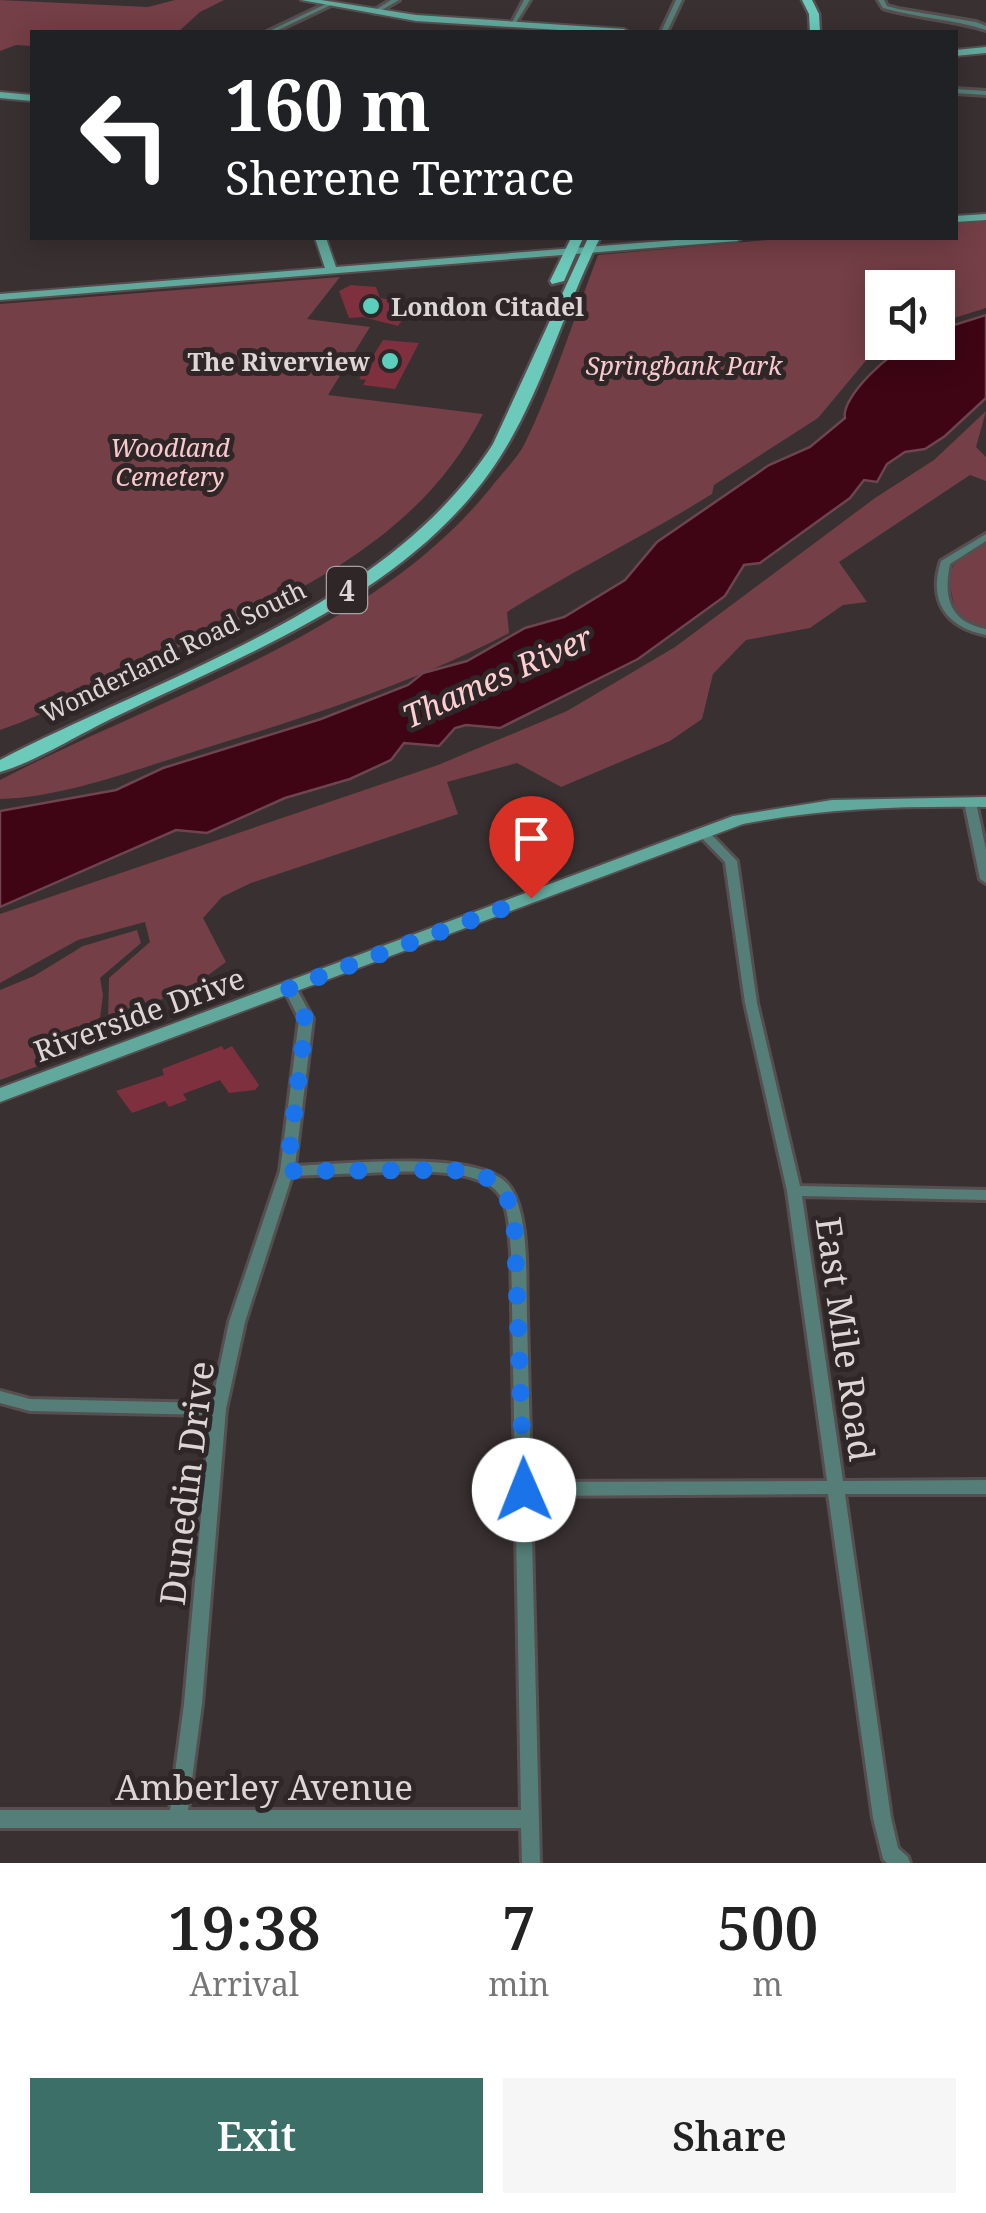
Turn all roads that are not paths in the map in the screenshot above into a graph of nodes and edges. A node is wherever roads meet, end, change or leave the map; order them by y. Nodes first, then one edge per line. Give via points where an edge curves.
1 (305, 0) edge
2 (396, 0) edge
3 (527, 0) edge
4 (679, 0) edge
5 (796, 0) edge
6 (806, 0) edge
7 (881, 0) edge
8 (330, 4) junction
9 (374, 12) junction
10 (302, 20) junction
11 (512, 24) junction
12 (986, 28) edge
13 (275, 30) edge
14 (294, 30) edge
15 (596, 30) edge
16 (665, 30) edge
17 (803, 30) edge
18 (815, 30) edge
19 (986, 50) edge
20 (958, 53) edge
21 (958, 91) edge
22 (986, 93) edge
23 (0, 95) edge
24 (30, 98) edge
25 (986, 217) edge
26 (958, 220) edge
27 (322, 240) edge
28 (685, 240) edge
29 (582, 244) edge
30 (330, 268) junction
31 (0, 297) edge
32 (986, 537) edge
33 (986, 632) edge
34 (1, 762) edge
35 (978, 802) edge
36 (704, 834) junction
37 (986, 879) edge
38 (289, 988) junction
39 (0, 1095) edge
40 (287, 1171) junction
41 (794, 1191) junction
42 (986, 1195) edge
43 (0, 1397) edge
44 (218, 1409) junction
45 (986, 1487) edge
46 (524, 1490) junction
47 (838, 1490) junction
48 (178, 1818) junction
49 (528, 1819) junction
50 (0, 1820) edge
51 (532, 1863) edge
52 (900, 1863) edge

1 - 8 main road
2 - 9 street
3 - 11 street
4 - 16 street
5 - 17 main road
6 - 18 main road
7 - 12 street via 896,11
8 - 9 main road
8 - 10 street
9 - 11 main road
10 - 13 street
10 - 14 street
11 - 15 main road
19 - 20 main road
21 - 22 street
23 - 24 main road
25 - 26 main road
27 - 30 main road
28 - 29 main road
29 - 30 main road
29 - 34 main road, Wonderland Road South via 560,275 484,446 434,510 347,579 259,630 72,715
29 - 34 main road, Wonderland Road South / 4 via 514,418 484,471 438,522 313,611
30 - 31 main road
32 - 33 street via 945,563 941,578 950,617 963,629
35 - 36 main road, Riverside Drive via 802,806
35 - 37 street
36 - 38 main road, Riverside Drive
36 - 41 street, East Mile Road via 731,861 751,1003
38 - 39 main road, Riverside Drive
38 - 40 street, Dunedin Drive via 306,1020
40 - 44 street, Dunedin Drive via 237,1322
40 - 46 street via 426,1169 496,1181 514,1210 518,1252
41 - 42 street
41 - 47 street, East Mile Road
43 - 44 street via 30,1405
44 - 48 street, Dunedin Drive
45 - 47 street
46 - 47 street
46 - 49 street
47 - 52 street, East Mile Road via 882,1818 890,1853
48 - 49 street, Amberley Avenue
48 - 50 street, Amberley Avenue
49 - 51 street

